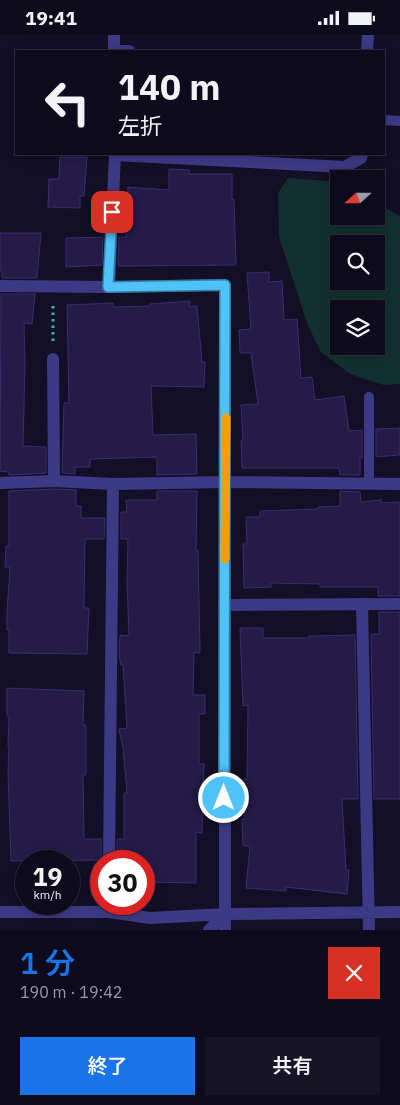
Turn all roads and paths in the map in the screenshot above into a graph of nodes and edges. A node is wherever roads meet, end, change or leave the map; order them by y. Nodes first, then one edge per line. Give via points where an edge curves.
1 (114, 35) edge
2 (368, 35) edge
3 (114, 50) edge
4 (367, 50) edge
5 (385, 120) edge
6 (400, 121) edge
7 (115, 155) edge
8 (133, 155) edge
9 (362, 155) edge
10 (0, 286) edge
11 (53, 286) junction
12 (108, 287) junction
13 (52, 359) joint
14 (369, 397) dead end
15 (54, 481) junction
16 (226, 482) junction
17 (0, 483) edge
18 (369, 483) junction
19 (112, 484) junction
20 (400, 484) edge
21 (362, 604) junction
22 (400, 604) edge
23 (224, 605) junction
24 (109, 850) edge
25 (90, 909) edge
26 (0, 912) edge
27 (369, 912) junction
28 (400, 912) edge
29 (225, 914) junction
30 (135, 915) edge
31 (150, 919) junction
32 (161, 930) edge
33 (209, 930) edge
34 (225, 930) edge
35 (369, 930) edge

1 - 3 street
2 - 4 street
5 - 6 lane
7 - 12 street
8 - 9 street via 345,167
10 - 11 street
11 - 12 street
11 - 13 path
12 - 16 street via 225,285
13 - 15 street
14 - 18 lane
15 - 17 street
15 - 19 street
16 - 18 street
16 - 19 street
16 - 23 street
18 - 20 street
19 - 24 street
21 - 22 street
21 - 23 street
21 - 27 street
23 - 29 street
25 - 26 street
27 - 28 street
27 - 29 street
27 - 35 street
29 - 31 street
29 - 33 street
29 - 34 street
30 - 31 street
31 - 32 street

